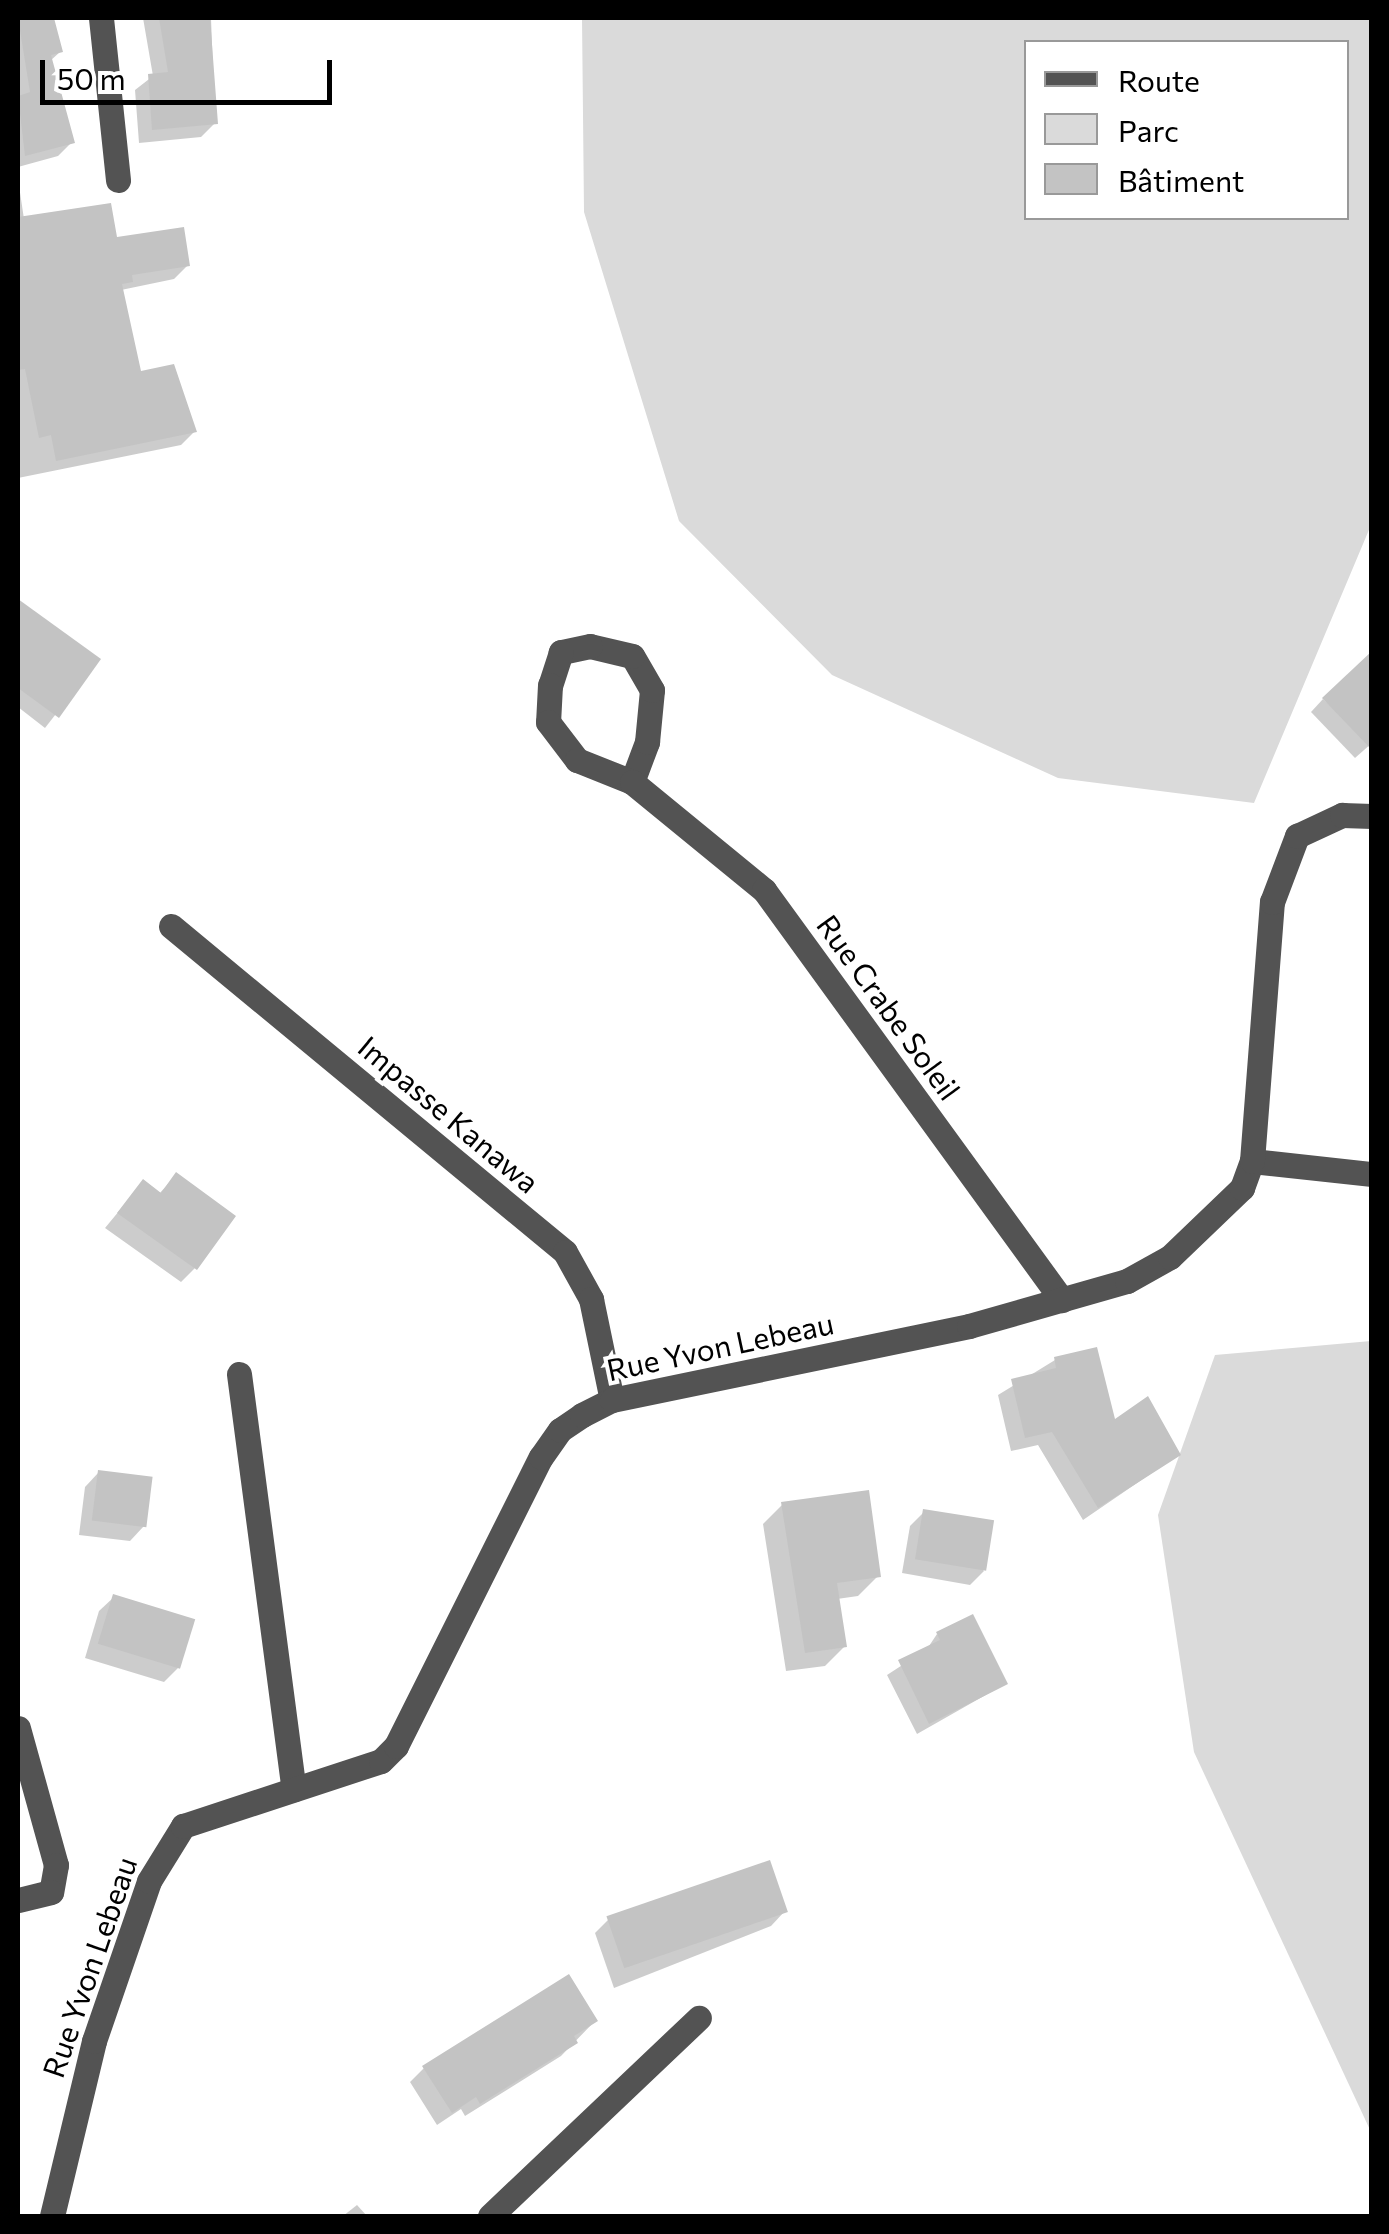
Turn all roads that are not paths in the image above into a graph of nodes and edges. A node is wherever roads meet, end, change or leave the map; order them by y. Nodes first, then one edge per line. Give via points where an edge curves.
1 (101, 18) edge
2 (118, 180) dead end
3 (632, 782) junction
4 (1372, 816) edge
5 (171, 926) dead end
6 (1252, 1161) junction
7 (1372, 1174) edge
8 (1062, 1300) junction
9 (238, 1374) dead end
10 (612, 1400) junction
11 (18, 1728) edge
12 (294, 1789) junction
13 (18, 1900) edge
14 (699, 2018) dead end
15 (52, 2216) edge
16 (490, 2216) edge

1 - 2 street
3 - 3 street via 576,760 548,722 561,652 590,646 632,656 652,690 647,742
3 - 8 street, Rue Crabe Soleil via 764,890
4 - 6 street, Rue Yvon Lebeau via 1342,815 1296,836 1272,902
5 - 10 street, Impasse Kanawa via 565,1252 591,1299
6 - 7 street
6 - 8 street, Rue Yvon Lebeau via 1242,1188 1170,1257 1128,1281
8 - 10 street, Rue Yvon Lebeau via 969,1326
9 - 12 street
10 - 12 street, Rue Yvon Lebeau via 560,1430 540,1457 396,1746 358,1772
11 - 13 street via 56,1865 51,1892
12 - 15 street, Rue Yvon Lebeau via 183,1826 162,1852 94,2041
14 - 16 street

